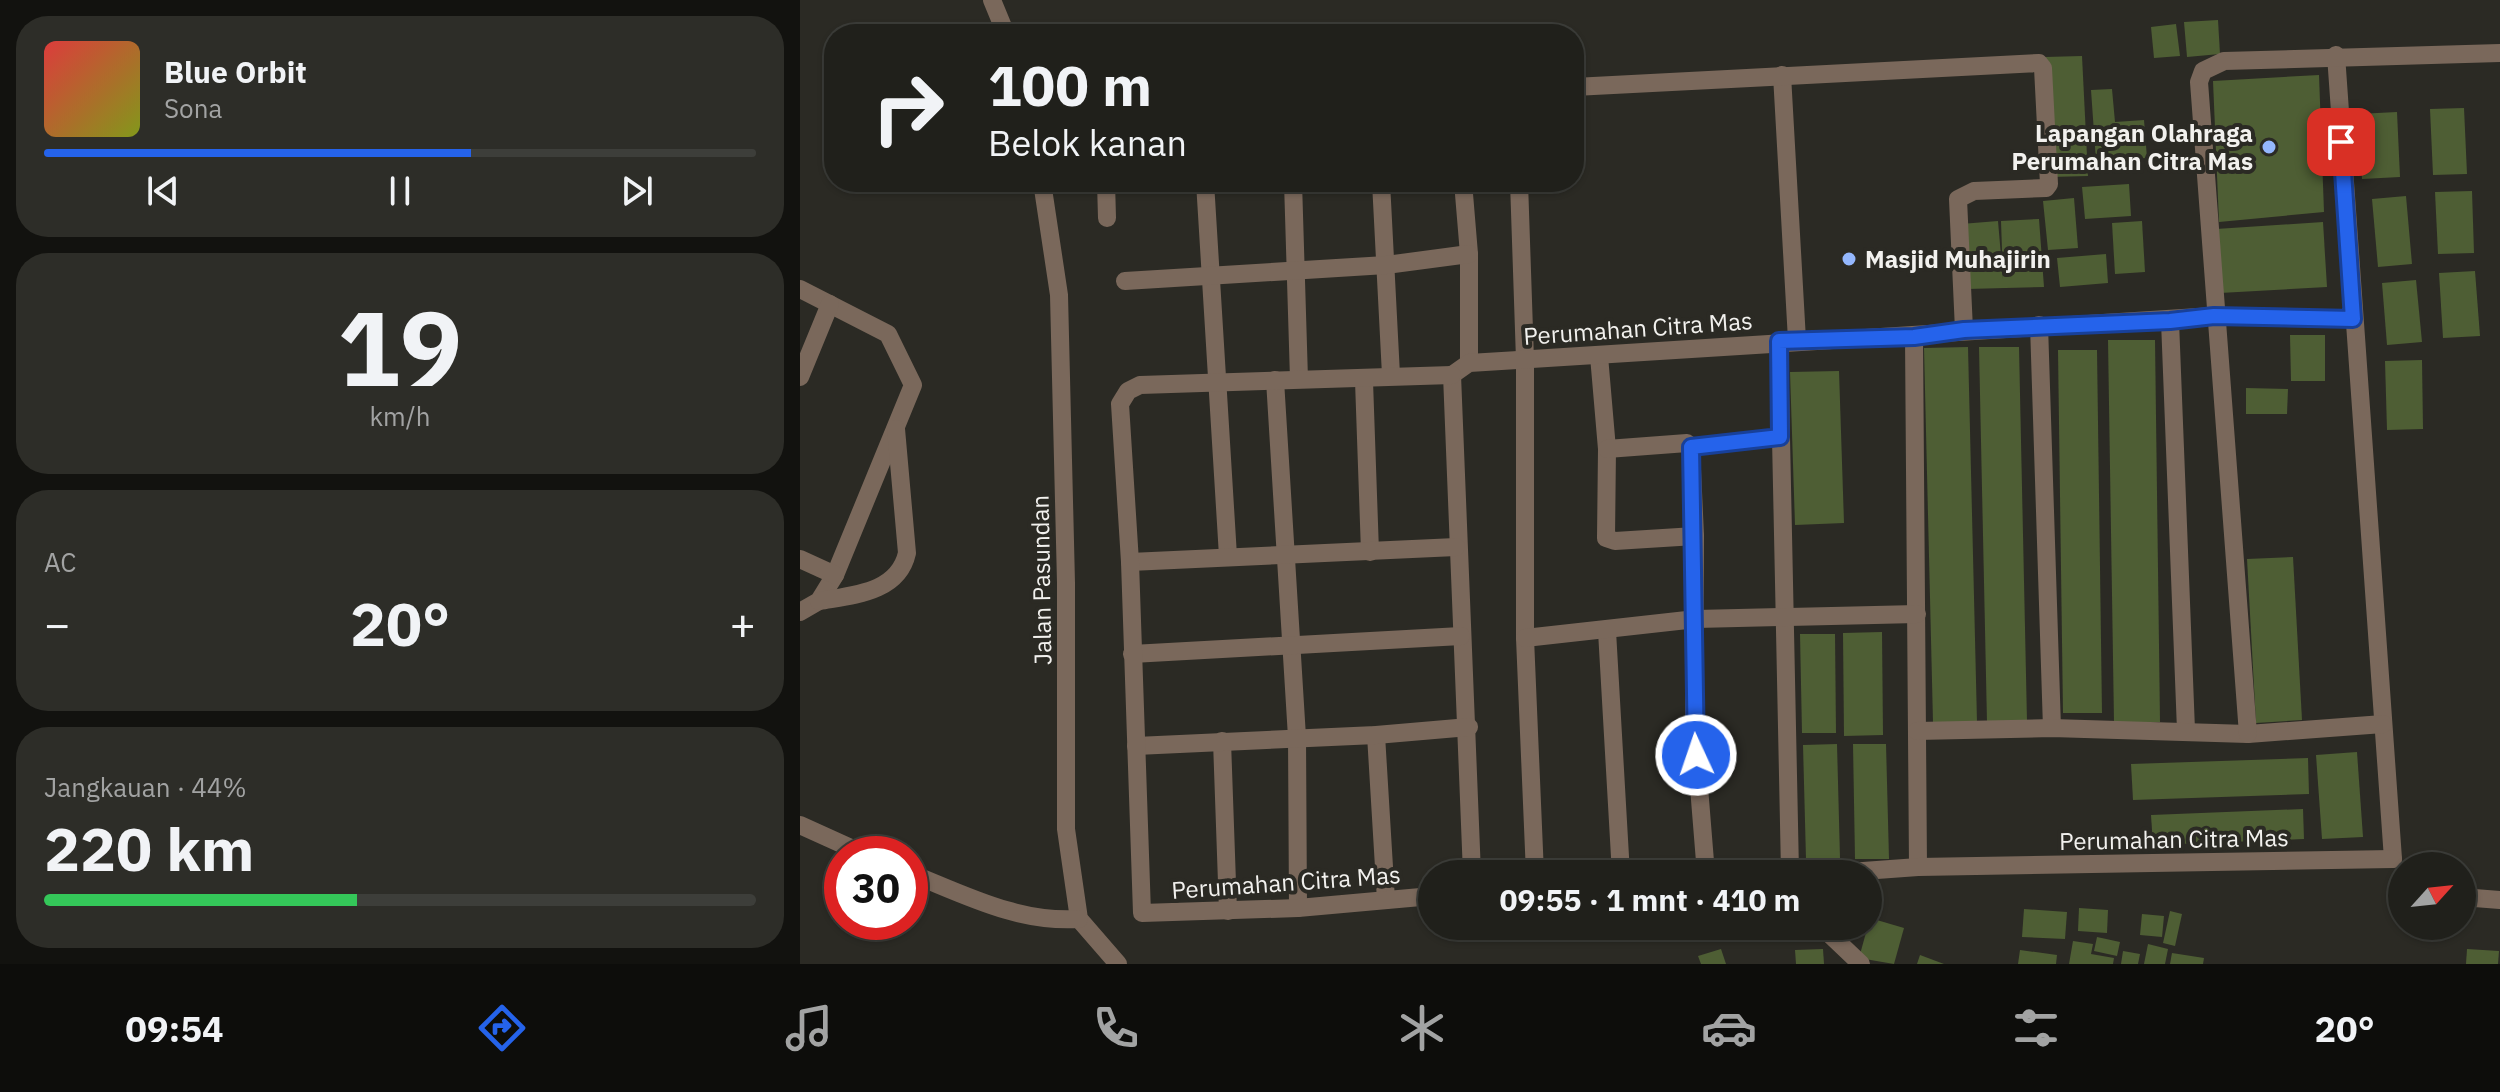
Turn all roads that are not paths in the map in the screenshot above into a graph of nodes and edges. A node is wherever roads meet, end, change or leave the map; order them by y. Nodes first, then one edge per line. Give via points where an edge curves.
1 (992, 0) edge
2 (1002, 24) edge
3 (2500, 53) edge
4 (2336, 55) junction
5 (1782, 75) junction
6 (1584, 86) edge
7 (1044, 192) edge
8 (1106, 192) edge
9 (1206, 192) edge
10 (1293, 192) edge
11 (1382, 192) edge
12 (1464, 192) edge
13 (1519, 192) edge
14 (1107, 218) dead end
15 (1469, 254) junction
16 (1386, 265) junction
17 (1295, 270) junction
18 (1211, 278) junction
19 (1125, 281) dead end
20 (800, 289) edge
21 (830, 304) junction
22 (2214, 316) junction
23 (2353, 319) junction
24 (2170, 321) junction
25 (2039, 325) junction
26 (1964, 330) junction
27 (1914, 337) junction
28 (1788, 341) junction
29 (1599, 356) junction
30 (1525, 360) junction
31 (1469, 363) junction
32 (1391, 375) junction
33 (1452, 375) junction
34 (800, 377) edge
35 (1299, 379) junction
36 (1275, 380) junction
37 (1364, 381) junction
38 (1217, 382) junction
39 (896, 426) junction
40 (1780, 437) junction
41 (1691, 447) junction
42 (1607, 449) junction
43 (1695, 536) junction
44 (1456, 547) junction
45 (1370, 552) junction
46 (1228, 556) junction
47 (1286, 556) junction
48 (800, 559) edge
49 (1130, 562) junction
50 (835, 575) junction
51 (819, 601) junction
52 (800, 612) edge
53 (1917, 614) junction
54 (1786, 615) junction
55 (1696, 619) junction
56 (1607, 631) junction
57 (1461, 636) junction
58 (1525, 638) junction
59 (1289, 646) junction
60 (1132, 654) junction
61 (2383, 724) junction
62 (1469, 727) junction
63 (2052, 728) junction
64 (2186, 730) junction
65 (1917, 731) junction
66 (2248, 734) junction
67 (1376, 735) junction
68 (1297, 737) junction
69 (1222, 741) junction
70 (1136, 746) junction
71 (800, 825) edge
72 (824, 836) edge
73 (2396, 852) edge
74 (1472, 860) edge
75 (1534, 860) edge
76 (1620, 860) edge
77 (1705, 860) edge
78 (1790, 860) edge
79 (2388, 865) edge
80 (1918, 867) junction
81 (1882, 870) edge
82 (928, 880) edge
83 (1418, 897) edge
84 (2476, 898) edge
85 (1386, 900) junction
86 (2500, 900) edge
87 (1298, 908) junction
88 (1228, 911) junction
89 (1079, 919) junction
90 (1836, 940) edge
91 (1118, 964) edge
92 (1861, 964) edge

1 - 2 street
3 - 4 street
4 - 22 street via 2224,61 2203,71 2199,82
4 - 23 street, Perumahan Citra Mas
5 - 6 street
5 - 26 street via 2041,65 2049,186 1974,191 1958,199
5 - 28 street
7 - 89 street, Jalan Pasundan via 1059,295 1066,829
8 - 14 street
9 - 18 street
10 - 17 street
11 - 16 street
12 - 15 street
13 - 30 street
15 - 16 street
15 - 31 street
16 - 17 street
16 - 32 street
17 - 18 street
17 - 35 street
18 - 19 street
18 - 38 street
20 - 21 street
21 - 34 street
21 - 39 street via 888,334 913,385
22 - 23 street, Perumahan Citra Mas
22 - 24 street, Perumahan Citra Mas
22 - 66 street
23 - 61 street, Perumahan Citra Mas
24 - 25 street, Perumahan Citra Mas
24 - 64 street
25 - 26 street, Perumahan Citra Mas
25 - 63 street
26 - 27 street, Perumahan Citra Mas
27 - 28 street, Perumahan Citra Mas
27 - 53 street
28 - 29 street, Perumahan Citra Mas
28 - 40 street
29 - 30 street, Perumahan Citra Mas
29 - 42 street
30 - 31 street, Perumahan Citra Mas
30 - 58 street
31 - 33 street
32 - 33 street
32 - 37 street
33 - 44 street
35 - 36 street
35 - 37 street
36 - 38 street
36 - 47 street
37 - 45 street
38 - 46 street
38 - 49 street via 1140,385 1120,404
39 - 50 street
39 - 51 street via 905,563 874,591
40 - 41 street
40 - 54 street
41 - 42 street via 1687,443
41 - 43 street
42 - 43 street via 1606,538
43 - 55 street
44 - 45 street
44 - 57 street
45 - 47 street
46 - 47 street
46 - 49 street
47 - 59 street
48 - 50 street
49 - 60 street
50 - 51 street
51 - 52 street
53 - 54 street
53 - 65 street
54 - 55 street
54 - 78 street
55 - 56 street
55 - 77 street via 1694,725
56 - 58 street
56 - 76 street
57 - 59 street
57 - 62 street
58 - 75 street
59 - 60 street
59 - 68 street
60 - 70 street
61 - 66 street
61 - 73 street, Perumahan Citra Mas
62 - 67 street
62 - 74 street
63 - 64 street
63 - 65 street
64 - 66 street
65 - 80 street
67 - 68 street
67 - 85 street
68 - 69 street
68 - 87 street
69 - 70 street
69 - 88 street
70 - 88 street, Perumahan Citra Mas via 1142,913
71 - 72 street
79 - 80 street, Perumahan Citra Mas
80 - 81 street, Perumahan Citra Mas
82 - 89 street via 1012,913 1052,921
83 - 85 street, Perumahan Citra Mas
84 - 86 street
85 - 87 street, Perumahan Citra Mas
87 - 88 street, Perumahan Citra Mas
89 - 91 street
90 - 92 street

